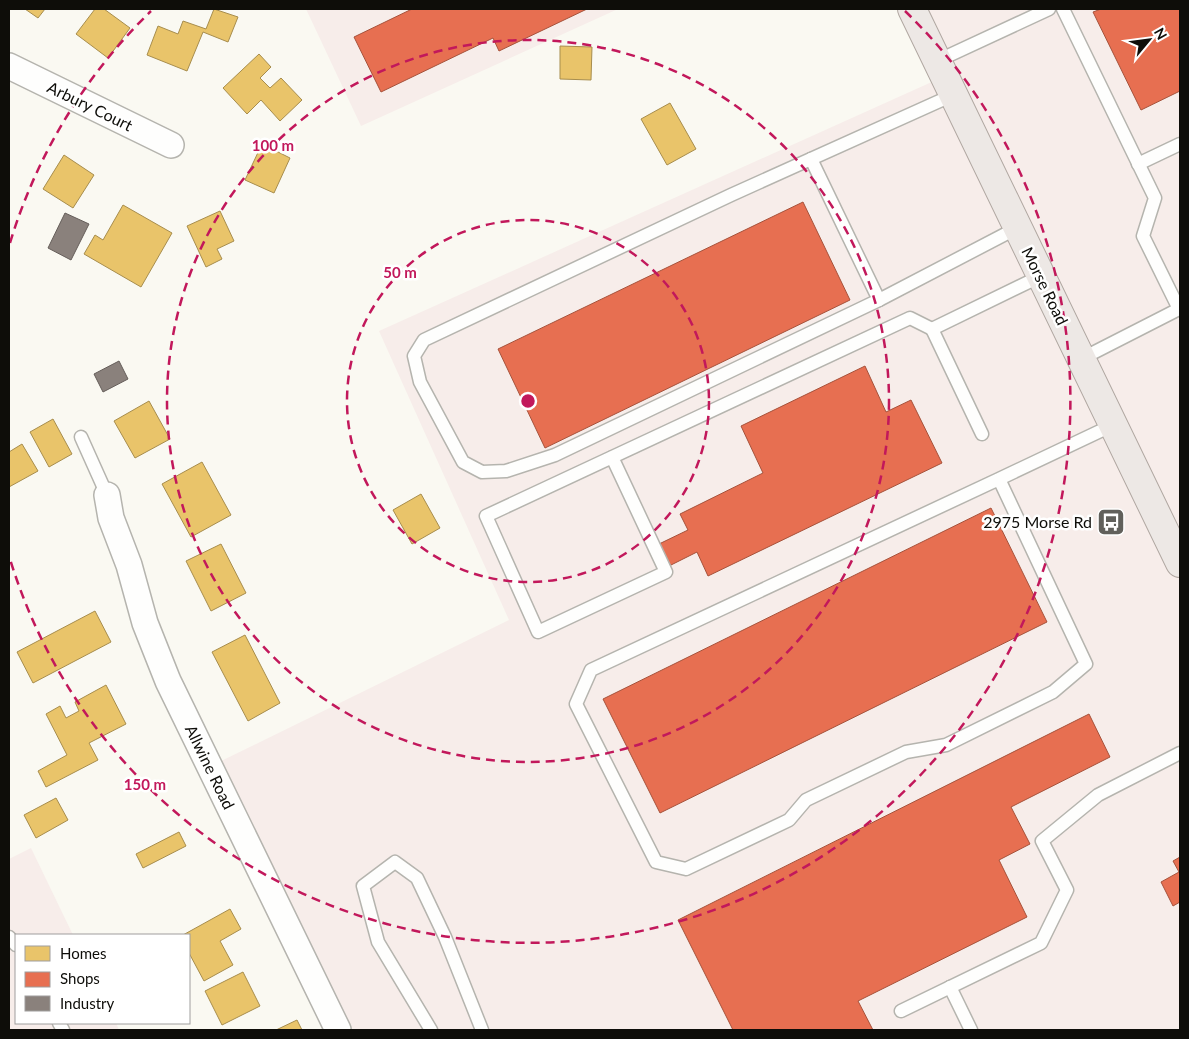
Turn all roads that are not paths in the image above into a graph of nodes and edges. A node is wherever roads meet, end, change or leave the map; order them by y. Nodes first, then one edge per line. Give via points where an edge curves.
1 (912, 9) edge
2 (1049, 9) edge
3 (1063, 9) edge
4 (937, 61) junction
5 (9, 66) edge
6 (953, 95) junction
7 (1180, 144) edge
8 (172, 145) dead end
9 (811, 159) junction
10 (1138, 164) junction
11 (1017, 228) junction
12 (1041, 276) junction
13 (879, 300) junction
14 (1180, 309) edge
15 (932, 329) junction
16 (1081, 359) junction
17 (1113, 425) junction
18 (982, 434) dead end
19 (81, 437) dead end
20 (612, 457) junction
21 (999, 479) junction
22 (107, 495) joint
23 (1180, 563) edge
24 (1180, 753) edge
25 (950, 987) junction
26 (901, 1011) dead end
27 (338, 1030) edge
28 (431, 1030) edge
29 (482, 1030) edge
30 (972, 1030) edge

1 - 4 main road, Morse Road
2 - 4 lane
3 - 10 lane
4 - 6 main road, Morse Road
5 - 8 street, Arbury Court
6 - 9 lane
6 - 11 main road, Morse Road
7 - 10 lane
9 - 13 lane
9 - 13 lane via 424,340 414,356 420,382 463,462 482,472 506,471 555,455
10 - 14 lane via 1155,198 1143,236
11 - 12 main road, Morse Road
11 - 13 lane
12 - 15 lane
12 - 16 main road, Morse Road
14 - 16 lane
15 - 18 lane
15 - 20 lane via 910,318
16 - 17 main road, Morse Road
17 - 21 lane
17 - 23 main road, Morse Road
19 - 22 lane
20 - 20 lane via 486,516 538,632 666,572
21 - 21 lane via 1086,664 1053,692 946,745 906,752 806,800 789,820 686,869 656,862 576,704 591,670
22 - 27 street, Allwine Road via 111,518 129,565 145,624 168,681
24 - 25 lane via 1098,795 1042,841 1067,890 1040,943
25 - 26 lane
25 - 30 lane
28 - 29 lane via 378,942 363,886 395,862 417,878 445,937

